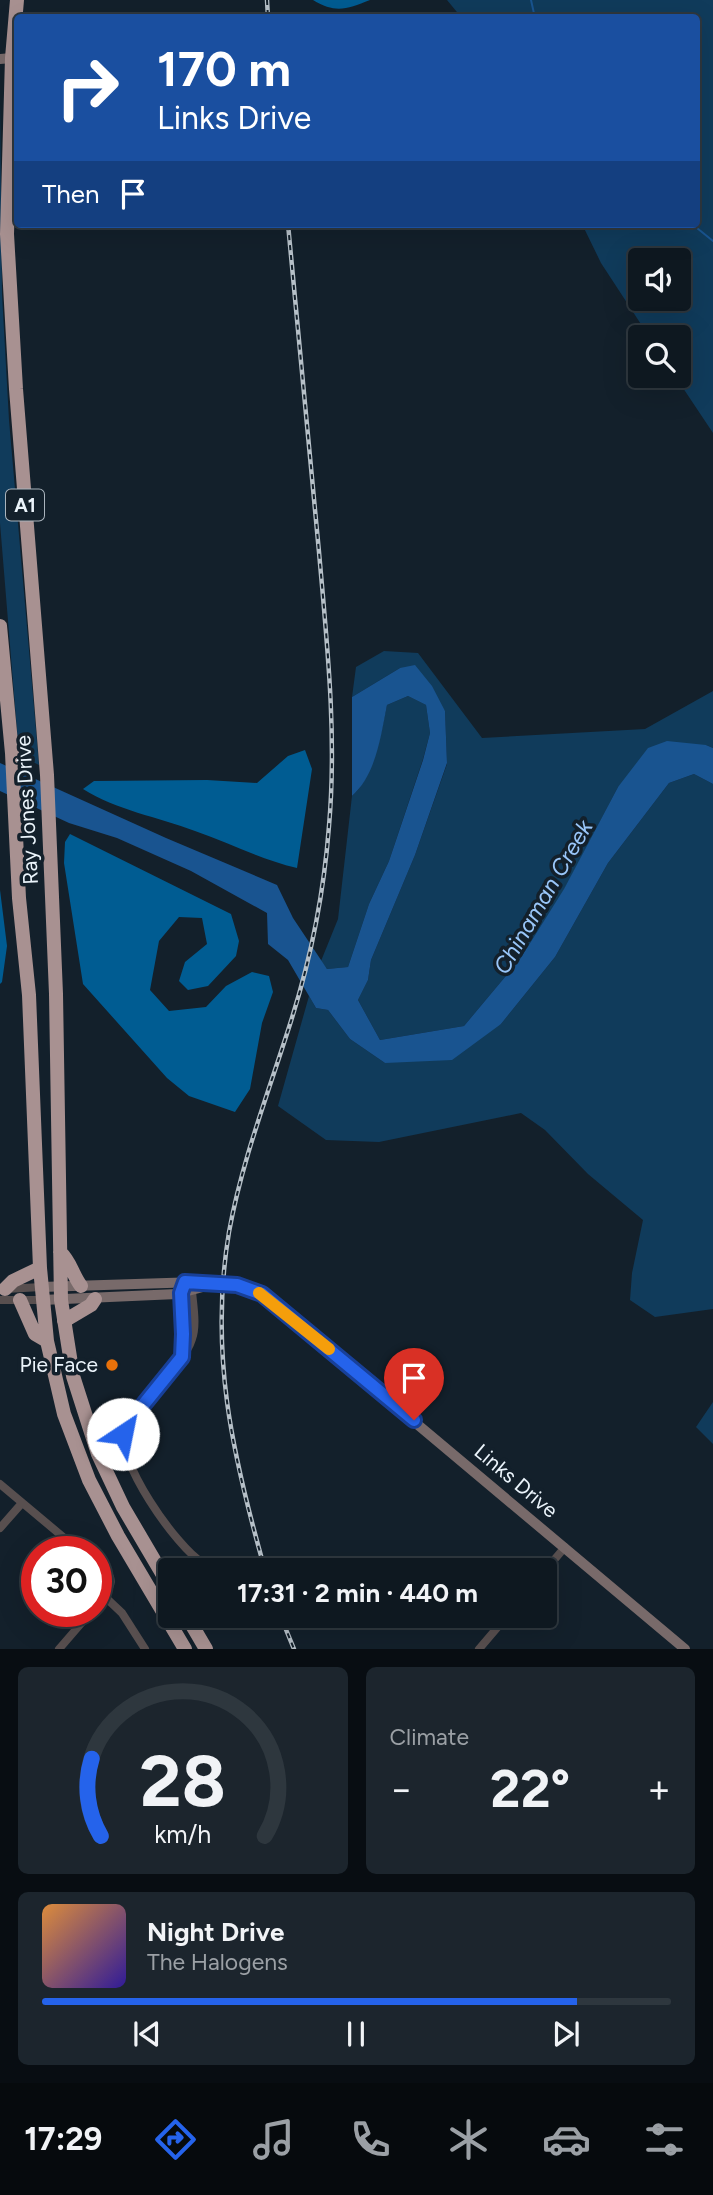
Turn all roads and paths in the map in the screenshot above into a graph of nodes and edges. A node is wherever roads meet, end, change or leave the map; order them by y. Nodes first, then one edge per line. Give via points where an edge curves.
1 (14, 22) edge
2 (10, 52) edge
3 (14, 204) edge
4 (7, 234) junction
5 (0, 626) edge
6 (60, 1252) junction
7 (40, 1268) junction
8 (81, 1286) junction
9 (186, 1289) junction
10 (2, 1292) edge
11 (60, 1293) junction
12 (42, 1294) junction
13 (95, 1298) junction
14 (20, 1300) junction
15 (64, 1321) junction
16 (47, 1341) junction
17 (0, 1484) edge
18 (22, 1503) junction
19 (0, 1528) edge
20 (62, 1536) edge
21 (565, 1547) junction
22 (152, 1557) junction
23 (195, 1558) edge
24 (556, 1558) edge
25 (158, 1567) edge
26 (158, 1570) edge
27 (112, 1604) edge
28 (78, 1627) edge
29 (186, 1628) edge
30 (194, 1628) edge
31 (497, 1628) edge
32 (60, 1649) edge
33 (145, 1649) edge
34 (185, 1649) edge
35 (198, 1649) edge
36 (206, 1649) edge
37 (479, 1649) edge
38 (685, 1649) edge

1 - 2 highway, Ray Jones Drive / A1
2 - 4 highway, Ray Jones Drive / A1
3 - 4 highway
4 - 6 highway, Ray Jones Drive / A1 via 47,775
5 - 7 highway, Ray Jones Drive via 29,1008
6 - 8 highway
6 - 11 highway, Ray Jones Drive / A1
7 - 10 highway
7 - 12 highway, Ray Jones Drive
8 - 9 street, Links Drive
8 - 11 street, Links Drive
9 - 13 street, Links Drive
9 - 21 street, Links Drive via 216,1283 241,1286 269,1299
9 - 23 street via 193,1338 127,1425 122,1443 154,1510
10 - 12 street
10 - 14 street
11 - 12 street, Links Drive
11 - 13 street, Links Drive
11 - 15 highway, Ray Jones Drive / A1
12 - 14 street
12 - 16 highway, Ray Jones Drive
13 - 15 highway
14 - 16 highway via 35,1334
15 - 22 highway, Ray Jones Drive / A1 via 77,1390 98,1454
16 - 34 highway, Ray Jones Drive via 64,1414 89,1480
17 - 18 street
18 - 19 street
18 - 20 street
21 - 24 street
21 - 38 street, Links Drive
22 - 25 highway, A1
22 - 26 street, Ray Jones Drive
27 - 33 street
28 - 32 street
29 - 35 street
30 - 36 highway
31 - 37 street

